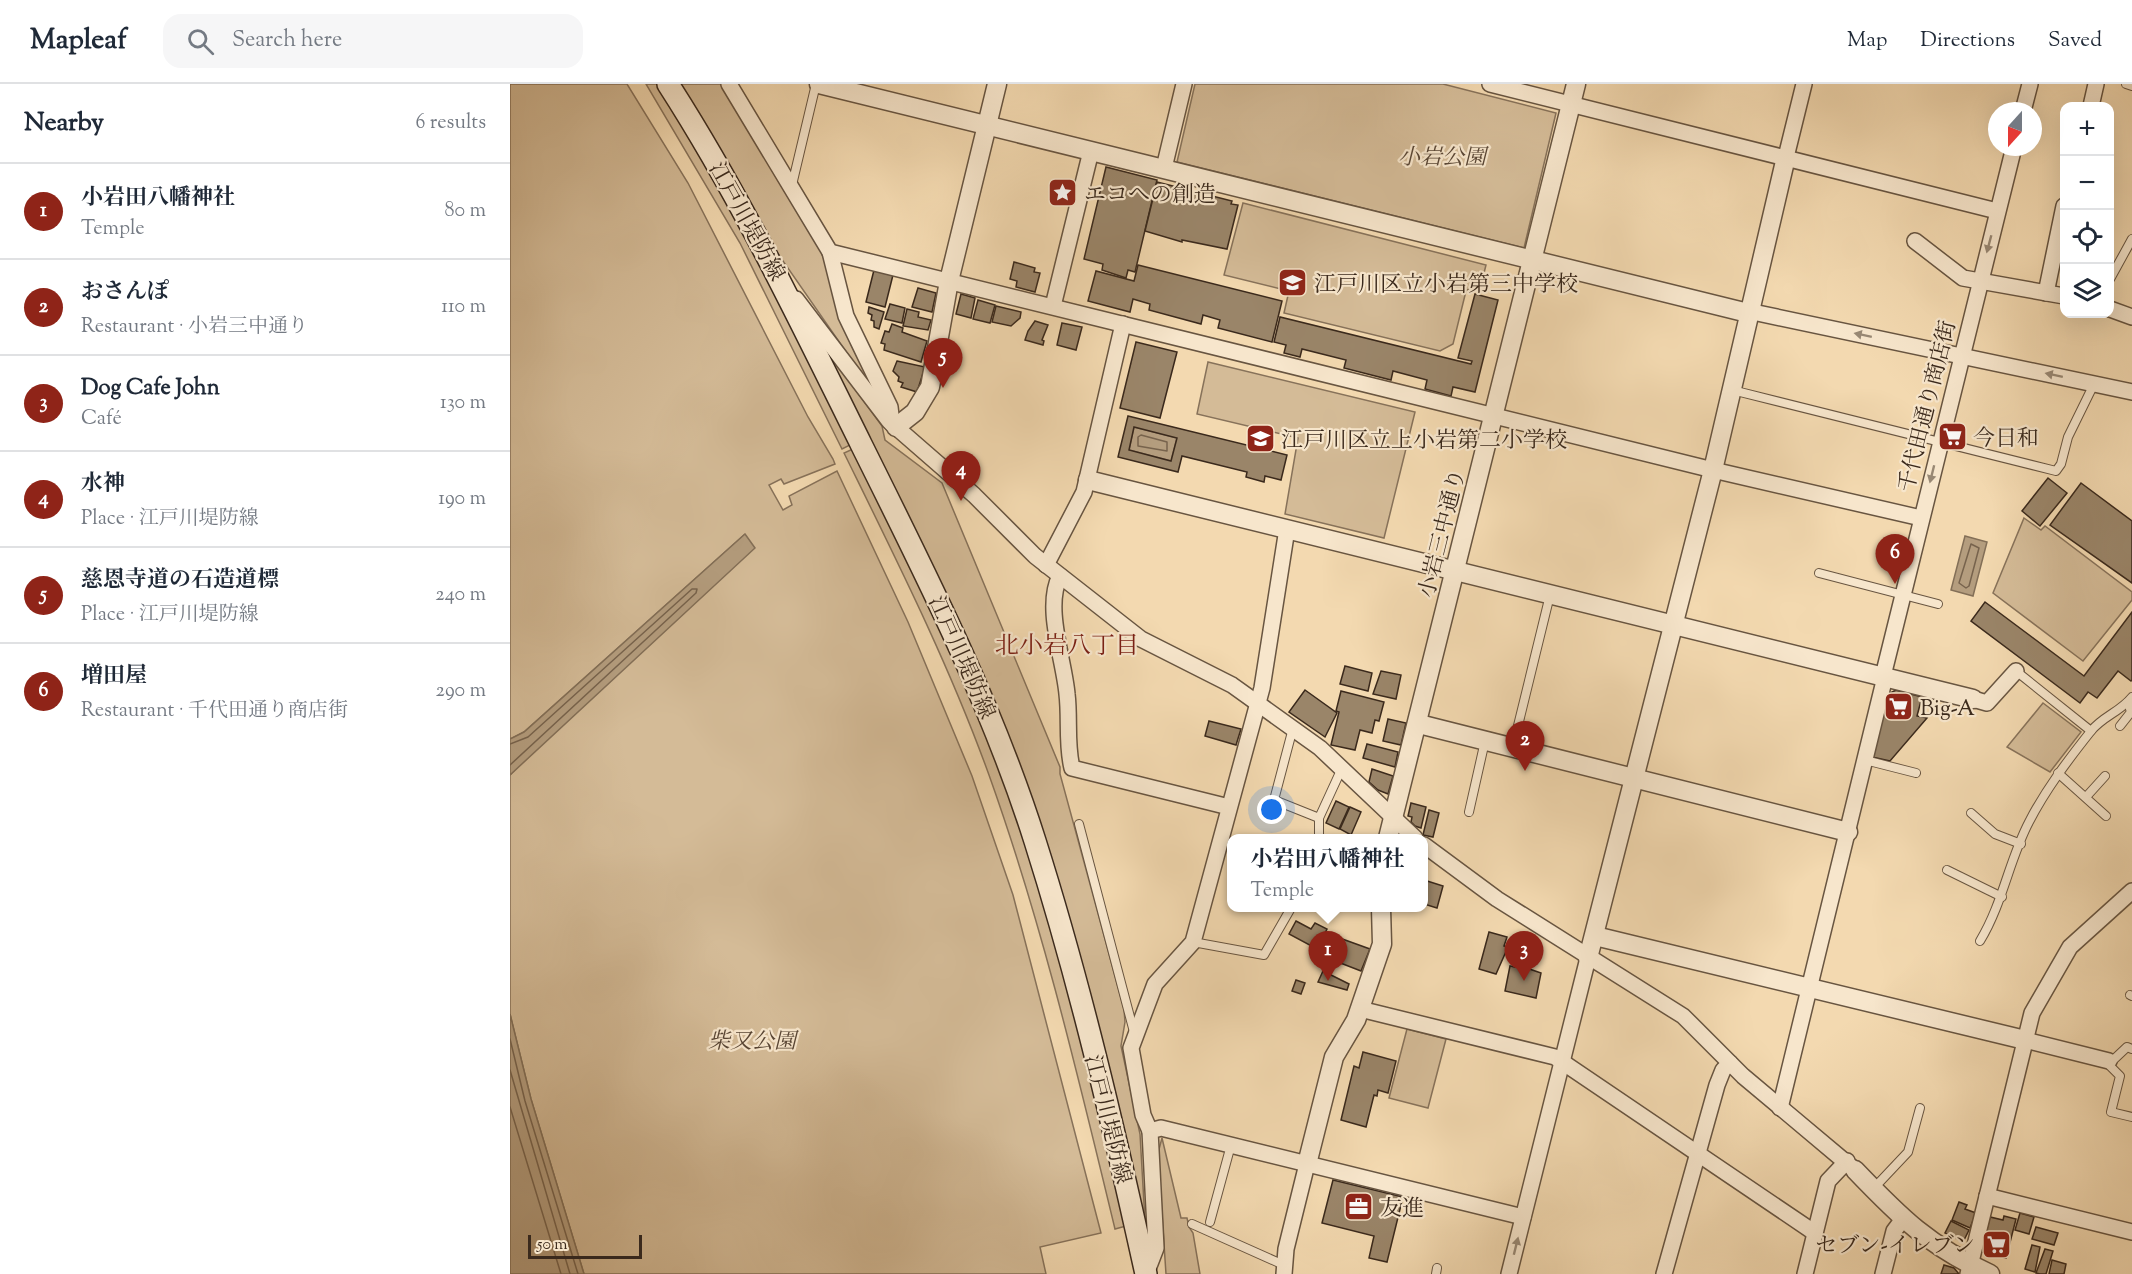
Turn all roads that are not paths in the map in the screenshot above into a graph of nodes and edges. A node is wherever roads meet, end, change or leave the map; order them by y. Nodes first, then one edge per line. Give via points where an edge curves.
1 (668, 84) edge
2 (729, 84) edge
3 (818, 84) edge
4 (997, 84) edge
5 (1184, 84) edge
6 (1490, 84) edge
7 (1576, 84) edge
8 (1804, 84) edge
9 (2030, 84) edge
10 (2096, 84) edge
11 (2126, 84) edge
12 (2132, 86) edge
13 (2025, 102) edge
14 (2092, 102) edge
15 (1571, 104) junction
16 (987, 124) junction
17 (1090, 151) junction
18 (2012, 156) edge
19 (1786, 157) junction
20 (1164, 168) junction
21 (792, 185) junction
22 (2063, 210) edge
23 (1997, 211) junction
24 (2132, 239) edge
25 (1915, 241) dead end
26 (830, 252) junction
27 (1534, 259) junction
28 (2114, 270) edge
29 (780, 278) junction
30 (949, 281) junction
31 (1978, 282) junction
32 (2046, 293) junction
33 (2060, 295) edge
34 (1053, 306) junction
35 (2114, 311) edge
36 (1748, 312) junction
37 (2132, 317) edge
38 (1123, 324) junction
39 (1962, 355) junction
40 (2094, 384) junction
41 (1732, 390) junction
42 (2132, 392) edge
43 (1495, 415) junction
44 (894, 426) junction
45 (1940, 441) junction
46 (1713, 470) junction
47 (1088, 480) junction
48 (1921, 518) junction
49 (1287, 529) junction
50 (1046, 565) junction
51 (1456, 571) junction
52 (1819, 573) dead end
53 (1060, 576) junction
54 (1550, 594) junction
55 (1903, 595) junction
56 (1938, 604) dead end
57 (1673, 624) junction
58 (2016, 671) joint
59 (1884, 677) junction
60 (1973, 699) joint
61 (2130, 700) edge
62 (1258, 704) junction
63 (1419, 724) junction
64 (2120, 726) dead end
65 (1293, 728) junction
66 (2091, 731) junction
67 (1485, 741) junction
68 (1512, 748) junction
69 (1865, 760) junction
70 (1342, 768) junction
71 (1916, 773) dead end
72 (2058, 773) junction
73 (2105, 776) dead end
74 (1634, 778) junction
75 (2086, 797) junction
76 (1229, 807) junction
77 (1469, 812) dead end
78 (1971, 813) dead end
79 (2106, 816) dead end
80 (1318, 818) junction
81 (1394, 819) junction
82 (1079, 824) dead end
83 (1848, 832) junction
84 (1319, 834) edge
85 (1390, 834) edge
86 (1411, 834) edge
87 (2021, 844) junction
88 (1428, 848) edge
89 (1947, 870) dead end
90 (2132, 891) edge
91 (2002, 897) junction
92 (1289, 912) edge
93 (1381, 912) edge
94 (1595, 936) junction
95 (1980, 941) dead end
96 (1193, 942) junction
97 (1588, 958) junction
98 (1810, 987) junction
99 (1360, 1009) junction
100 (1135, 1035) junction
101 (2025, 1040) junction
102 (2132, 1049) edge
103 (1562, 1060) junction
104 (1730, 1063) junction
105 (2109, 1063) junction
106 (1780, 1108) junction
107 (1920, 1108) dead end
108 (2132, 1118) edge
109 (1150, 1131) junction
110 (1231, 1145) junction
111 (1698, 1152) junction
112 (1308, 1164) junction
113 (1851, 1166) junction
114 (1873, 1189) junction
115 (1987, 1196) junction
116 (1523, 1217) junction
117 (1903, 1219) junction
118 (1210, 1222) dead end
119 (1192, 1224) dead end
120 (2132, 1232) edge
121 (1815, 1233) junction
122 (1970, 1269) edge
123 (1285, 1270) edge
124 (1146, 1274) edge
125 (1509, 1274) edge
126 (1664, 1274) edge
127 (1805, 1274) edge
128 (1883, 1274) edge
129 (1990, 1274) edge

1 - 29 main road, 江戸川堤防線
2 - 21 street
3 - 16 street
3 - 21 lane
4 - 16 street
5 - 20 street
6 - 15 street
7 - 15 street, 小岩三中通り
8 - 19 street
9 - 13 street
10 - 14 street
11 - 12 lane
15 - 19 street
15 - 27 street, 小岩三中通り
16 - 17 street
16 - 30 street
17 - 20 street
17 - 34 street
18 - 23 street, 千代田通り商店街
19 - 23 street
19 - 36 street
20 - 27 street
21 - 26 street
22 - 32 street
23 -> 31 street, 千代田通り商店街
24 - 28 lane
25 - 31 street via 1963,278
26 - 30 street
26 - 44 street via 846,316 890,407
27 - 36 street
27 - 43 street, 小岩三中通り
29 - 44 street
29 - 124 main road, 江戸川堤防線 via 959,644 1017,788 1065,941
30 - 34 street
30 - 44 street via 930,387 915,412
31 - 32 street
31 - 39 street, 千代田通り商店街
32 - 33 street
34 - 38 street
35 - 37 street
39 -> 36 street
36 - 41 street
38 - 43 street
38 - 47 street
40 -> 39 street
39 - 45 street, 千代田通り商店街
40 - 42 street
40 - 45 lane via 2056,471
41 - 45 lane
41 - 46 street
43 - 46 street
43 - 51 street, 小岩三中通り
44 - 50 street via 974,495
45 -> 48 street, 千代田通り商店街
46 - 48 street
46 - 57 street
47 - 49 street
47 - 50 street
48 - 55 street, 千代田通り商店街
49 - 51 street
49 - 62 street
50 - 53 street
51 - 54 street
51 - 63 street, 小岩三中通り
52 - 55 lane
53 - 62 street via 1142,639 1232,685
53 - 76 street via 1054,589 1055,623 1068,696 1072,768
54 - 57 street
54 - 68 lane
55 - 56 lane
55 - 59 street, 千代田通り商店街
57 - 59 street
57 - 74 street
58 - 60 street via 1987,703
58 - 66 lane
59 - 60 street
59 - 69 street, 千代田通り商店街
61 - 64 lane via 2131,712
61 - 66 lane via 2101,719
62 - 65 street
62 - 76 street
63 - 67 street
63 - 81 street, 小岩三中通り
65 - 70 street
65 - 80 lane via 1274,801
66 - 72 lane
67 - 68 street
67 - 77 lane
68 - 74 street
69 - 71 lane
69 - 83 street, 千代田通り商店街
70 - 80 lane
70 - 81 street
72 - 75 lane
72 - 87 lane via 2029,822
73 - 75 lane
74 - 83 street
74 - 94 street
75 - 79 lane
76 - 96 street
78 - 87 lane via 1995,834
80 - 84 lane
81 - 85 street, 小岩三中通り
81 - 86 street
82 - 100 lane
83 - 98 street, 千代田通り商店街
87 - 91 lane
88 - 97 street
89 - 91 lane
90 - 101 street via 2070,947 2032,1013
91 - 95 lane
92 - 96 lane via 1264,955
93 - 99 street via 1382,944
94 - 97 street
94 - 98 street
96 - 100 street via 1155,984
97 - 103 street
97 - 104 street via 1683,1016
98 - 101 street
98 - 106 street, 千代田通り商店街
99 - 103 street
99 - 112 street via 1334,1057
100 - 109 street via 1131,1048 1143,1115
101 - 105 street
101 - 115 street
102 - 105 lane via 2127,1047
103 - 111 street
103 - 116 street
104 - 106 street
104 - 111 street via 1717,1085
105 - 108 lane via 2120,1076 2111,1112
106 - 113 street
107 - 114 lane via 1908,1152
109 - 110 street via 1161,1128
109 - 124 street via 1156,1248
110 - 112 street
110 - 118 lane
111 - 121 street
111 - 126 street
112 - 116 street
112 - 123 street via 1286,1249
113 - 114 street
113 - 121 street via 1828,1182
114 - 117 street
115 - 120 street
115 - 122 street
125 -> 116 street
117 - 122 street
117 - 128 street via 1894,1231
119 - 123 lane
121 - 127 street
122 - 129 street

